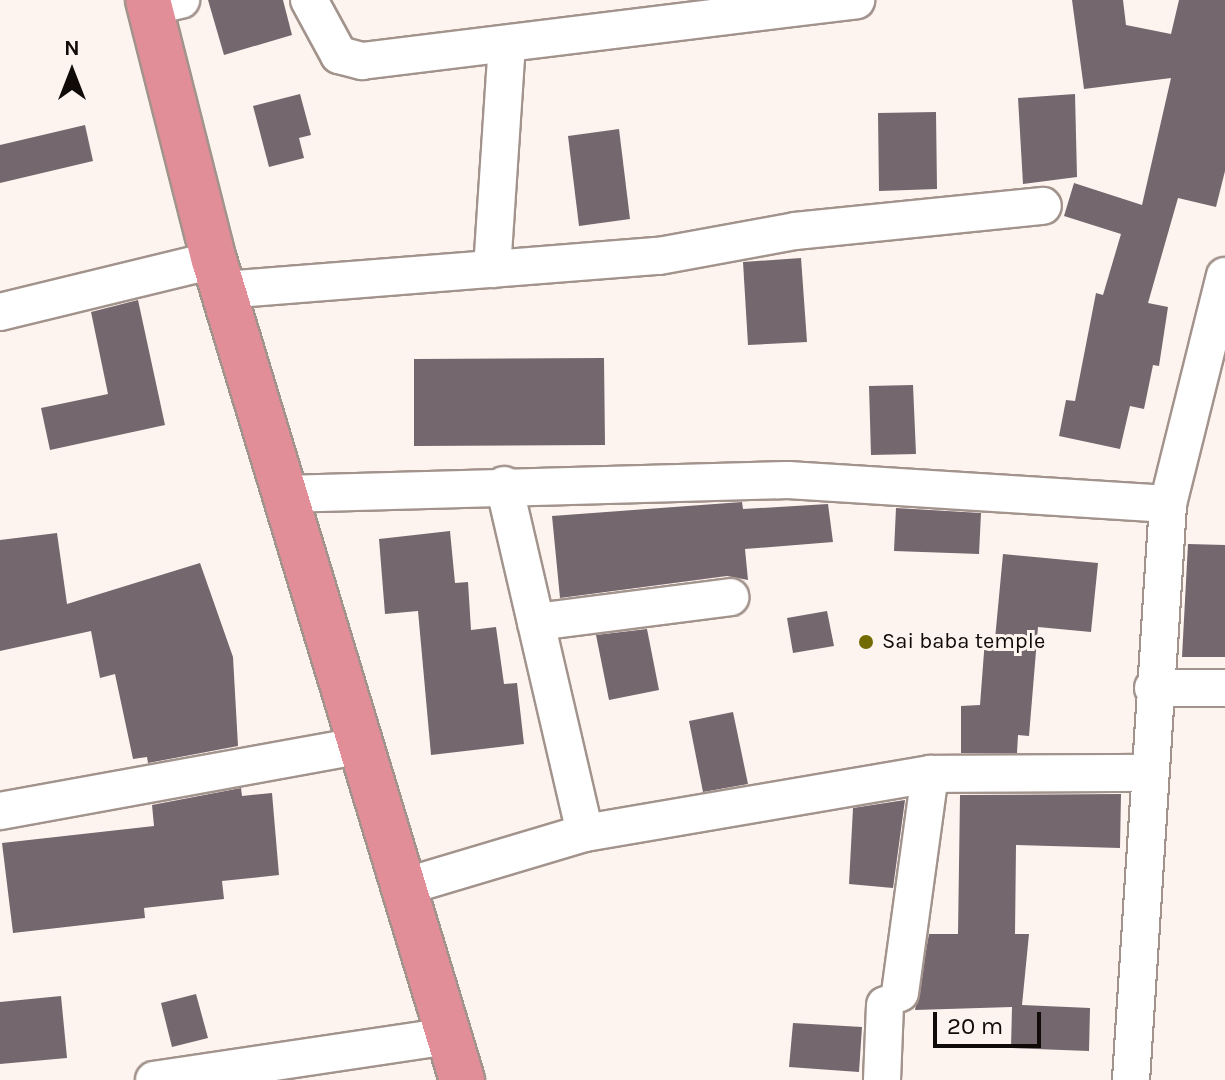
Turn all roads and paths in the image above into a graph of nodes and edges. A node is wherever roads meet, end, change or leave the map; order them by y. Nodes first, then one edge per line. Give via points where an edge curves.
1 (309, 0) edge
2 (856, 0) edge
3 (160, 2) edge
4 (507, 44) junction
5 (1043, 206) dead end
6 (492, 269) junction
7 (219, 275) junction
8 (1225, 276) edge
9 (0, 312) edge
10 (504, 485) junction
11 (284, 494) junction
12 (1168, 504) junction
13 (730, 597) dead end
14 (536, 622) junction
15 (1153, 688) junction
16 (1225, 688) edge
17 (357, 746) junction
18 (1147, 773) junction
19 (930, 774) junction
20 (0, 811) edge
21 (585, 833) junction
22 (400, 888) junction
23 (448, 1036) junction
24 (206, 1076) edge
25 (154, 1080) edge
26 (462, 1080) edge
27 (882, 1080) edge
28 (1131, 1080) edge

1 - 4 street via 339,55 362,61
2 - 4 street
3 - 7 highway
4 - 6 street
5 - 6 street via 795,231 659,256
6 - 7 street
7 - 9 street
7 - 11 highway
8 - 12 street
10 - 11 street
10 - 12 street via 788,480
10 - 14 street
11 - 17 highway
12 - 15 street
13 - 14 street
14 - 21 street
15 - 16 street
15 - 18 street
17 - 20 street
17 - 22 highway
18 - 19 street
18 - 28 street
19 - 21 street
19 - 27 street
21 - 22 street
22 - 23 highway
23 - 24 street
23 - 26 highway
24 - 25 street

